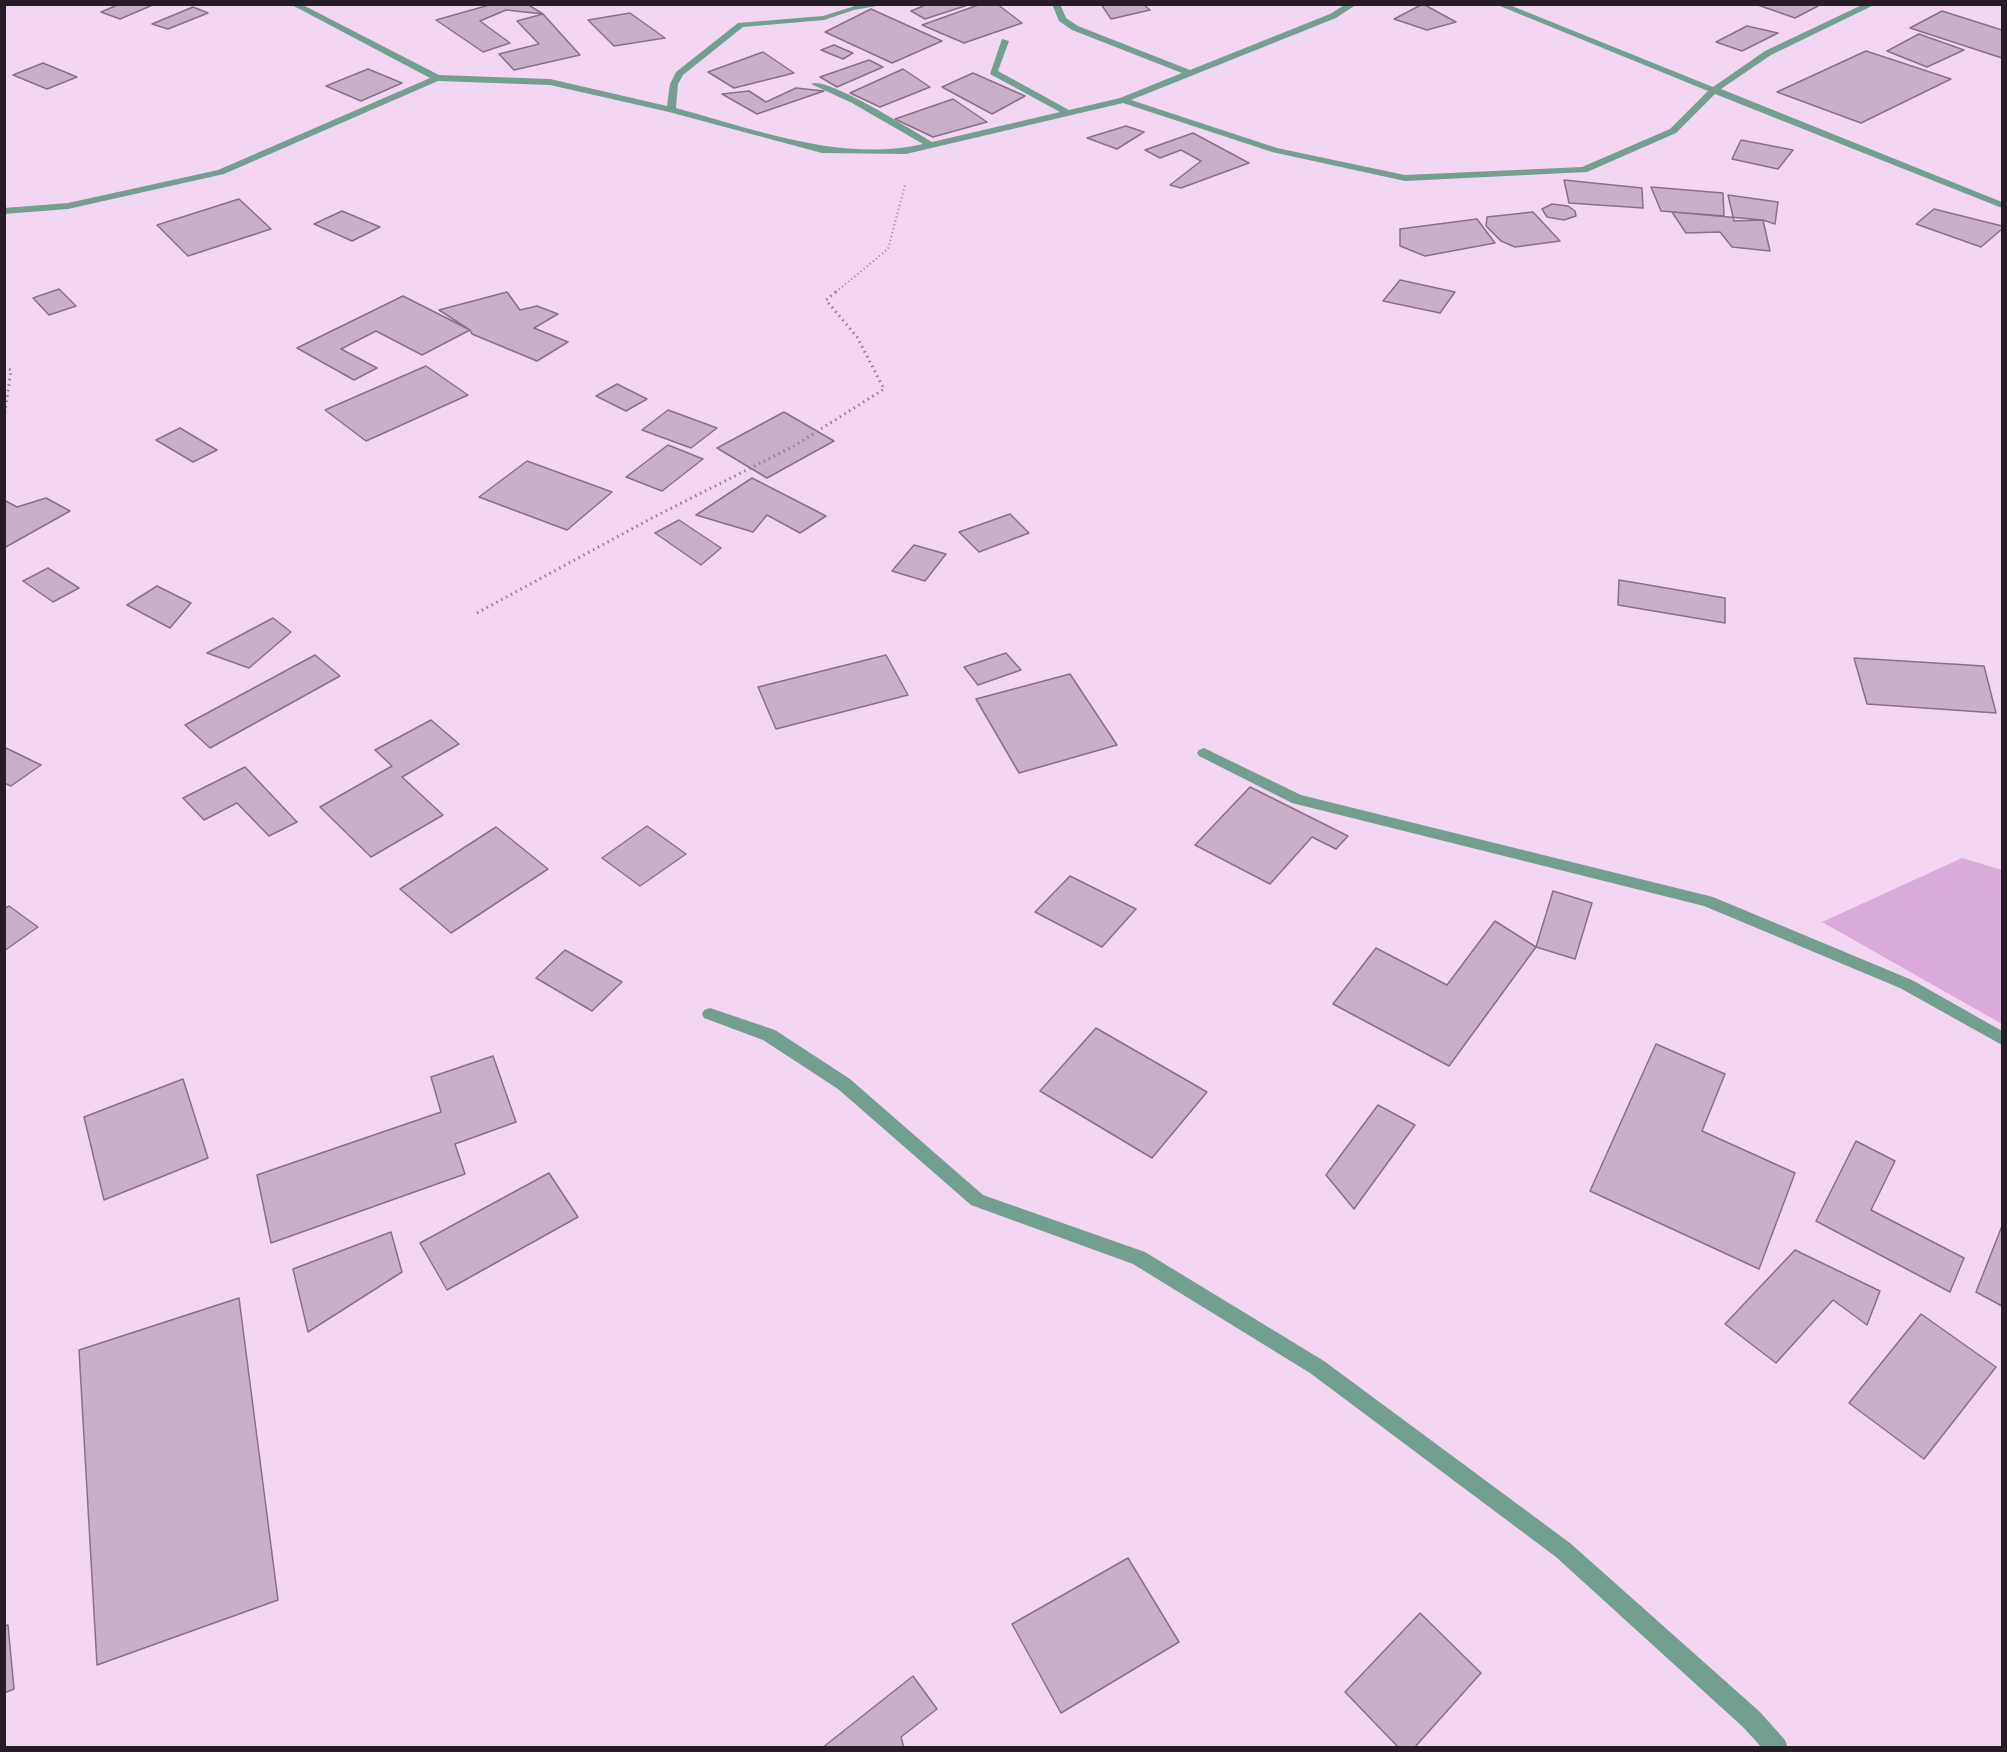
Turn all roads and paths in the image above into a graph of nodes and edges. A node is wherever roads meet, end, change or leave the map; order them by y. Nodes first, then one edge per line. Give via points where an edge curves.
1 (294, 4) edge
2 (883, 4) edge
3 (1056, 4) edge
4 (1353, 4) edge
5 (1499, 4) edge
6 (1872, 4) edge
7 (1005, 41) dead end
8 (1189, 73) junction
9 (437, 78) junction
10 (815, 84) dead end
11 (1714, 90) junction
12 (1123, 100) junction
13 (671, 110) junction
14 (1068, 113) junction
15 (931, 145) junction
16 (874, 151) junction
17 (2002, 205) edge
18 (4, 211) edge
19 (4, 367) edge
20 (4, 419) edge
21 (477, 613) dead end
22 (1204, 753) dead end
23 (710, 1014) dead end
24 (2002, 1039) edge
25 (1777, 1748) edge

1 - 9 street
2 - 13 street via 853,8 824,18 741,25 679,74
3 - 8 street via 1062,19 1075,28
4 - 8 street via 1333,16
5 - 11 street
6 - 11 street via 1768,53
7 - 14 street via 993,72
8 - 12 street
9 - 13 street via 550,82
9 - 18 street via 220,172 68,206
10 - 15 street via 855,101
11 - 12 street via 1672,131 1584,170 1405,178 1275,150
11 - 17 street
12 - 14 street
13 - 16 street via 822,150
14 - 15 street
15 - 16 street via 906,151
16 - 21 path via 905,184 888,249 826,300 857,337 884,389 794,446
19 - 20 path via 11,370
22 - 24 street via 1298,799 1708,900 1906,984
23 - 25 street via 769,1035 844,1084 977,1200 1139,1258 1317,1367 1563,1550 1752,1720

